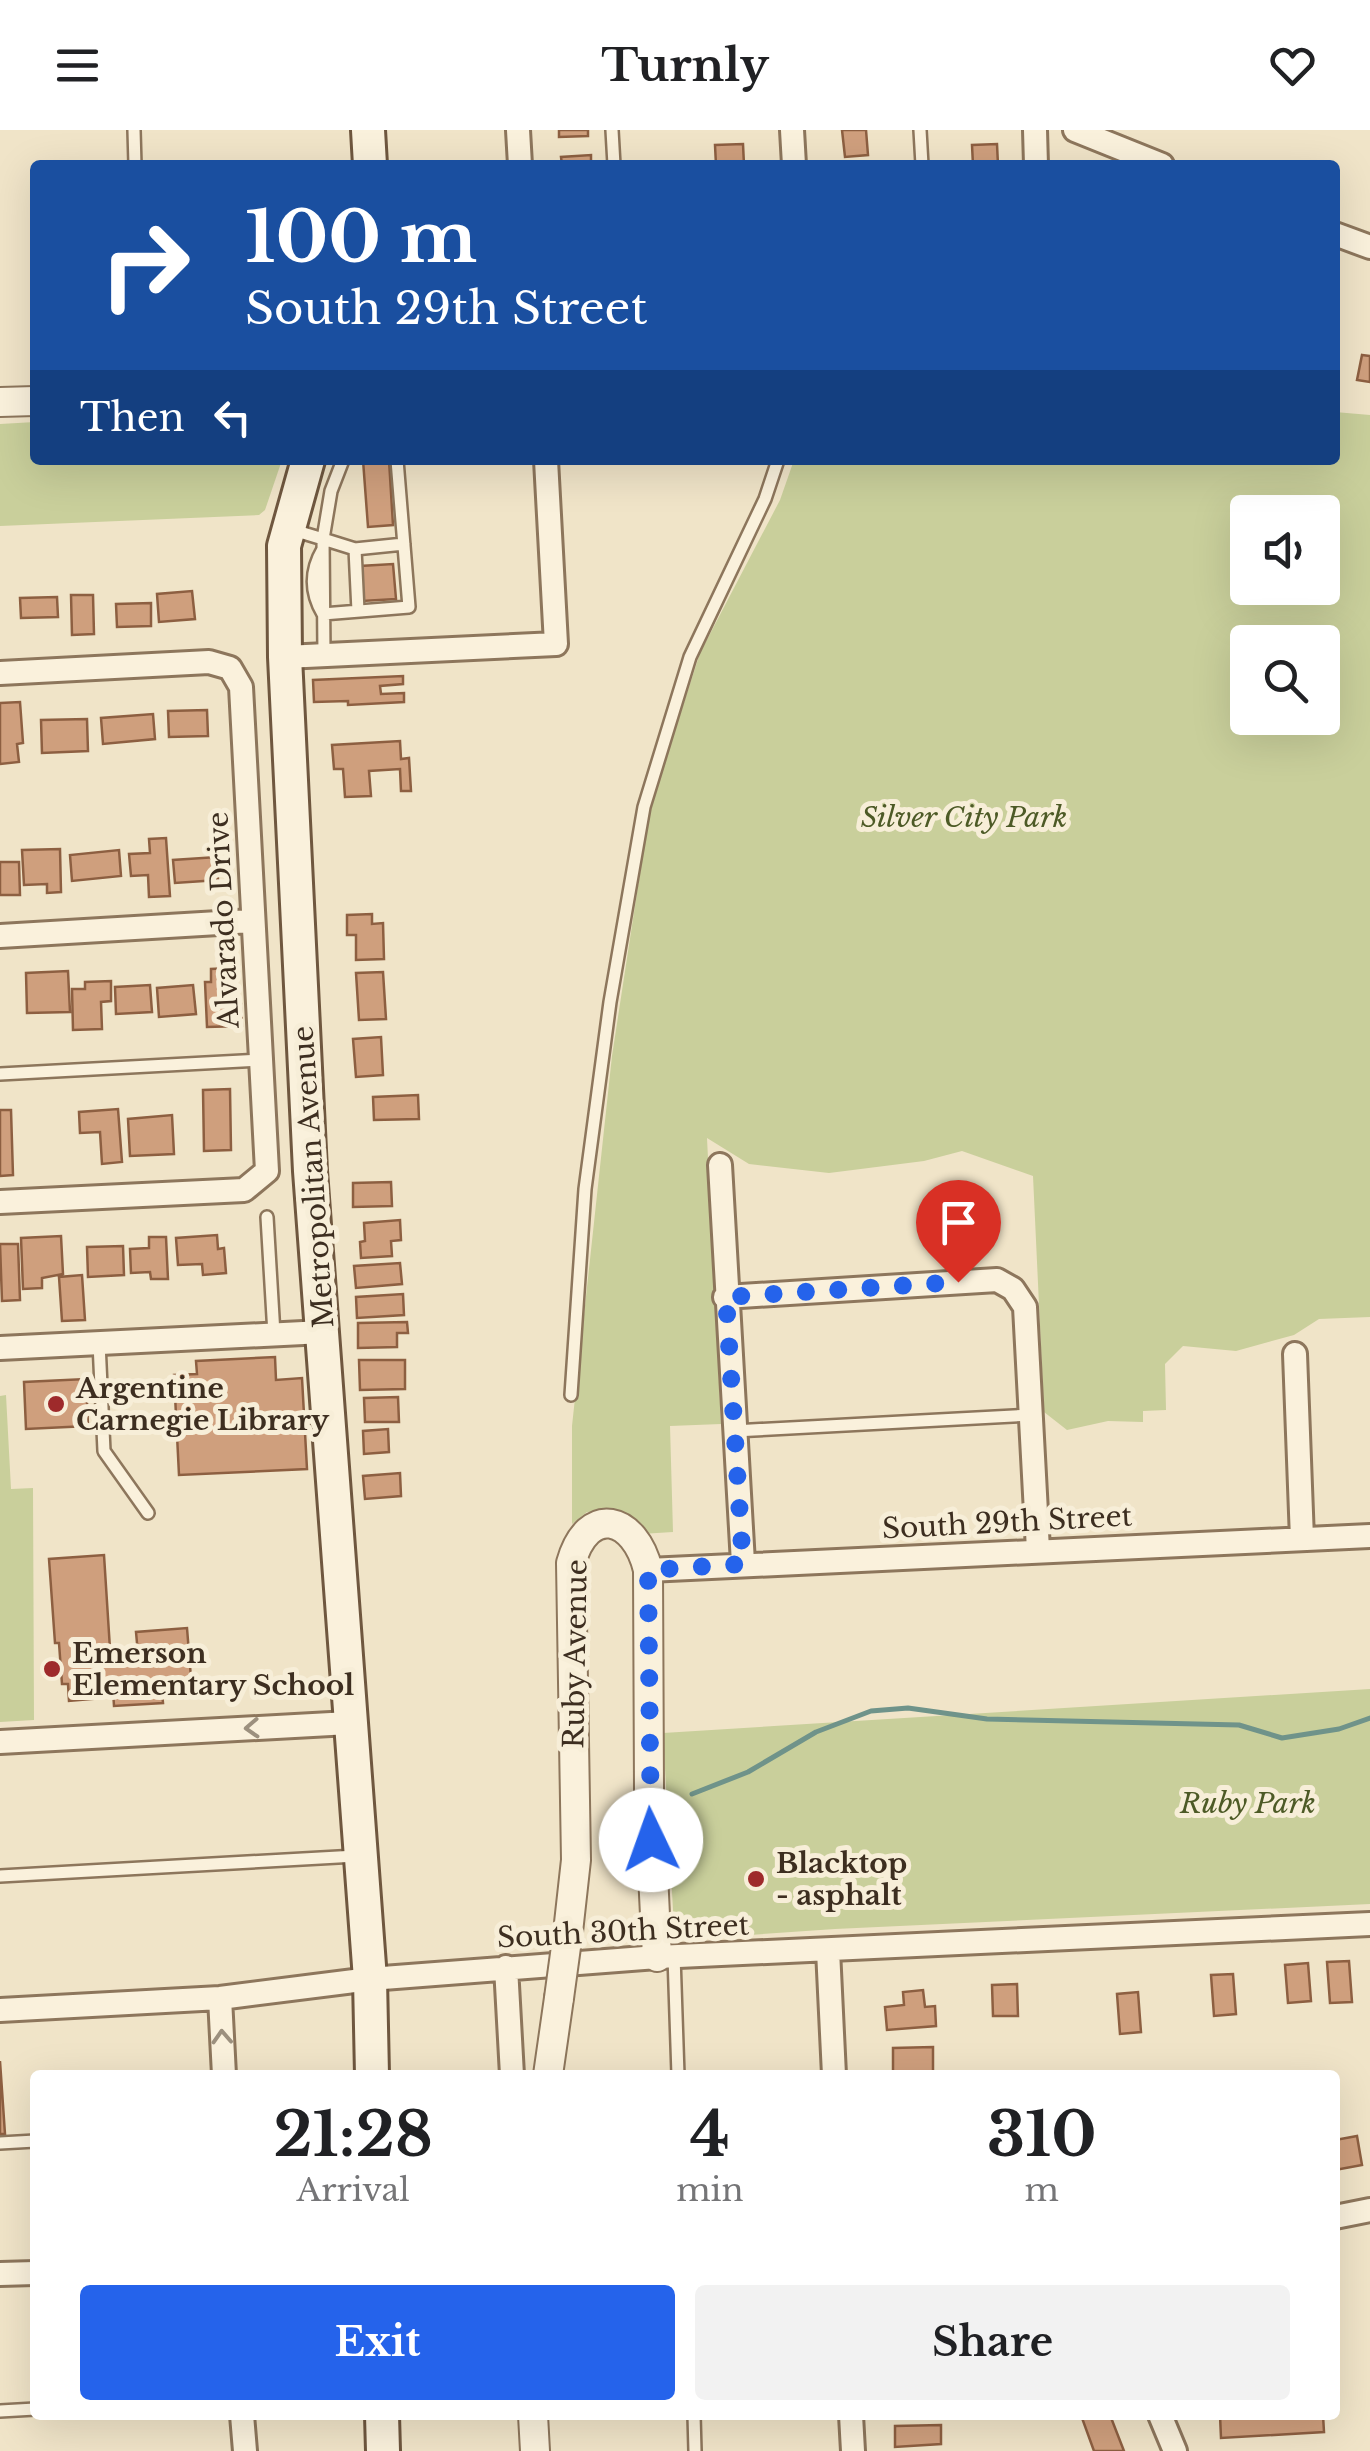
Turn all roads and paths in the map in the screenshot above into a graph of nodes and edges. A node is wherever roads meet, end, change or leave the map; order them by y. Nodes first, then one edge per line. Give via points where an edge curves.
1 (134, 130) edge
2 (368, 130) edge
3 (518, 130) edge
4 (612, 130) edge
5 (792, 130) edge
6 (920, 130) edge
7 (1035, 130) edge
8 (1076, 130) edge
9 (135, 160) edge
10 (370, 160) edge
11 (520, 160) edge
12 (614, 160) edge
13 (794, 160) edge
14 (922, 160) edge
15 (1036, 160) edge
16 (1150, 160) edge
17 (1340, 236) edge
18 (1370, 247) edge
19 (30, 400) edge
20 (0, 402) edge
21 (307, 465) edge
22 (341, 465) edge
23 (396, 465) edge
24 (546, 465) edge
25 (776, 465) edge
26 (289, 529) junction
27 (323, 544) junction
28 (404, 544) junction
29 (355, 548) junction
30 (358, 611) junction
31 (324, 614) junction
32 (324, 655) junction
33 (284, 657) junction
34 (0, 673) edge
35 (252, 921) junction
36 (0, 936) edge
37 (260, 1060) junction
38 (0, 1074) edge
39 (720, 1165) dead end
40 (0, 1202) edge
41 (266, 1217) dead end
42 (726, 1297) junction
43 (323, 1332) junction
44 (274, 1334) junction
45 (99, 1343) junction
46 (0, 1348) edge
47 (1294, 1354) dead end
48 (571, 1395) dead end
49 (1030, 1415) junction
50 (734, 1431) junction
51 (148, 1513) dead end
52 (1370, 1536) edge
53 (1302, 1539) junction
54 (1038, 1550) junction
55 (743, 1564) junction
56 (648, 1570) junction
57 (349, 1723) junction
58 (0, 1742) edge
59 (360, 1856) junction
60 (0, 1876) edge
61 (1370, 1924) edge
62 (828, 1950) junction
63 (666, 1957) junction
64 (506, 1968) junction
65 (370, 1979) junction
66 (220, 1998) junction
67 (0, 2010) edge
68 (224, 2070) edge
69 (372, 2070) edge
70 (512, 2070) edge
71 (549, 2070) edge
72 (677, 2070) edge
73 (834, 2070) edge
74 (30, 2141) edge
75 (0, 2143) edge
76 (1370, 2210) edge
77 (1340, 2216) edge
78 (30, 2273) edge
79 (0, 2274) edge
80 (30, 2410) edge
81 (0, 2411) edge
82 (242, 2420) edge
83 (382, 2420) edge
84 (533, 2420) edge
85 (694, 2420) edge
86 (851, 2420) edge
87 (1162, 2420) edge
88 (245, 2451) edge
89 (383, 2451) edge
90 (535, 2451) edge
91 (695, 2451) edge
92 (853, 2451) edge
93 (1175, 2451) edge

1 - 9 lane
2 - 10 main road
3 - 11 street
4 - 12 lane
5 - 13 street
6 - 14 lane
7 - 15 street
8 - 16 street
17 - 18 street
19 - 20 street
21 - 26 main road, Metropolitan Avenue
22 - 27 lane
23 - 28 lane
24 - 32 street via 556,644
25 - 48 lane via 690,657 644,806 585,1189
26 - 27 lane
26 - 33 main road, Metropolitan Avenue
27 - 29 lane
27 - 31 lane
28 - 29 lane
28 - 30 lane via 409,607
29 - 30 lane
30 - 31 lane
31 - 32 lane
32 - 33 street
33 - 43 main road, Metropolitan Avenue
34 - 35 street, Alvarado Drive via 209,662 230,668 241,687
35 - 36 street
35 - 37 street, Alvarado Drive
37 - 38 lane
37 - 40 street, Alvarado Drive via 267,1172 244,1190
39 - 42 street
41 - 44 lane
42 - 49 street via 997,1280 1013,1288 1024,1307
42 - 50 street
43 - 44 street
43 - 57 main road, Metropolitan Avenue
44 - 45 street
45 - 46 street
45 - 51 lane via 104,1451
47 - 53 street
49 - 50 lane
49 - 54 street
50 - 55 street
52 - 53 street, South 29th Street
53 - 54 street, South 29th Street
54 - 55 street, South 29th Street
55 - 56 street, South 29th Street
56 - 63 street via 649,1790
56 - 71 street, Ruby Avenue, bridge via 642,1548 613,1524 592,1526 578,1541 572,1564 576,1860
57 -> 58 street
57 - 59 main road, Metropolitan Avenue
59 - 60 lane
59 - 65 main road, Metropolitan Avenue
61 - 62 street, South 30th Street
62 - 63 street, South 30th Street
62 - 73 street
63 - 64 street, South 30th Street
63 - 72 lane
64 - 65 street, South 30th Street
64 - 70 street
65 - 66 street, South 30th Street
65 - 69 main road, Metropolitan Avenue
66 - 67 street, South 30th Street
68 -> 66 street
74 - 75 lane
76 - 77 street
78 - 79 street
80 - 81 lane
82 - 88 street
83 - 89 main road
84 - 90 street
85 - 91 lane
86 - 92 street
87 - 93 street

